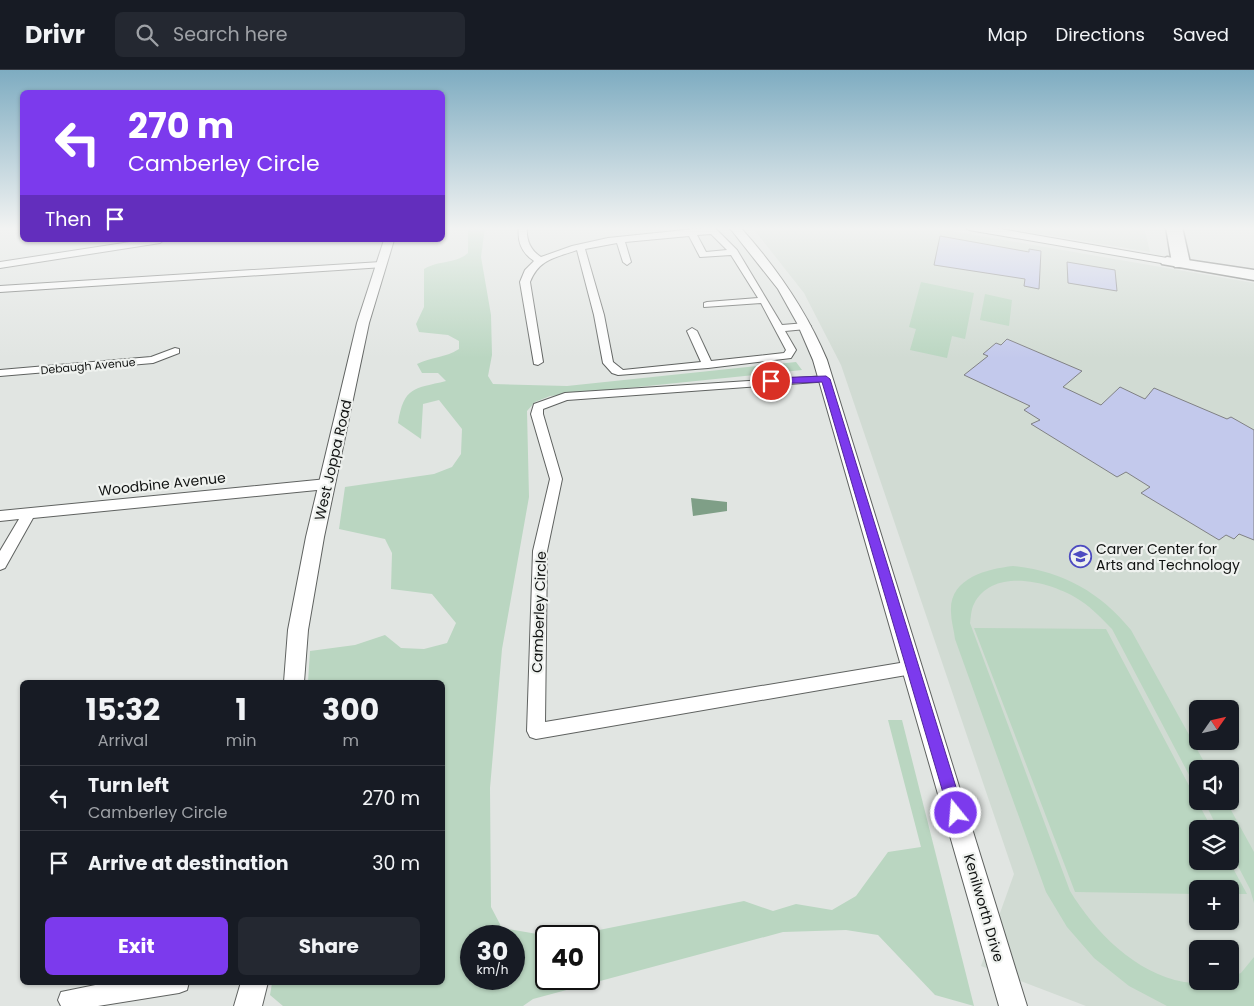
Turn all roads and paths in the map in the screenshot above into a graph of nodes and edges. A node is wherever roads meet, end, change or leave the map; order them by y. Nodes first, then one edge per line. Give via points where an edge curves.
1 (291, 271) edge
2 (379, 271) edge
3 (530, 271) edge
4 (587, 271) edge
5 (746, 271) edge
6 (770, 271) edge
7 (1224, 271) edge
8 (1254, 276) edge
9 (0, 289) edge
10 (764, 300) junction
11 (707, 305) dead end
12 (806, 326) junction
13 (779, 328) junction
14 (692, 331) dead end
15 (175, 351) dead end
16 (538, 362) dead end
17 (708, 365) junction
18 (0, 373) edge
19 (826, 379) junction
20 (328, 484) junction
21 (29, 513) junction
22 (0, 516) edge
23 (0, 564) edge
24 (912, 668) junction
25 (294, 680) edge
26 (161, 985) edge
27 (254, 985) edge
28 (69, 1000) dead end
29 (248, 1006) edge
30 (1013, 1006) edge

1 - 9 street
2 - 20 street, West Joppa Road via 363,323
3 - 16 street via 526,282
4 - 17 street via 608,363 612,367 622,373
5 - 10 street
6 - 12 street, Kenilworth Drive
7 - 8 main road
10 - 11 street
10 - 13 street
12 - 13 street
12 - 19 street, Kenilworth Drive
13 - 17 street via 791,350 783,358
14 - 17 street
15 - 18 street, Debaugh Avenue via 153,360
19 - 24 street, Kenilworth Drive
19 - 24 street, Camberley Circle via 565,397 538,407 537,414 556,479 540,551 536,731
20 - 21 street, Woodbine Avenue
20 - 25 street, West Joppa Road via 304,588
21 - 22 street, Woodbine Avenue
21 - 23 street
24 - 30 street, Kenilworth Drive
26 - 28 street
27 - 29 street

